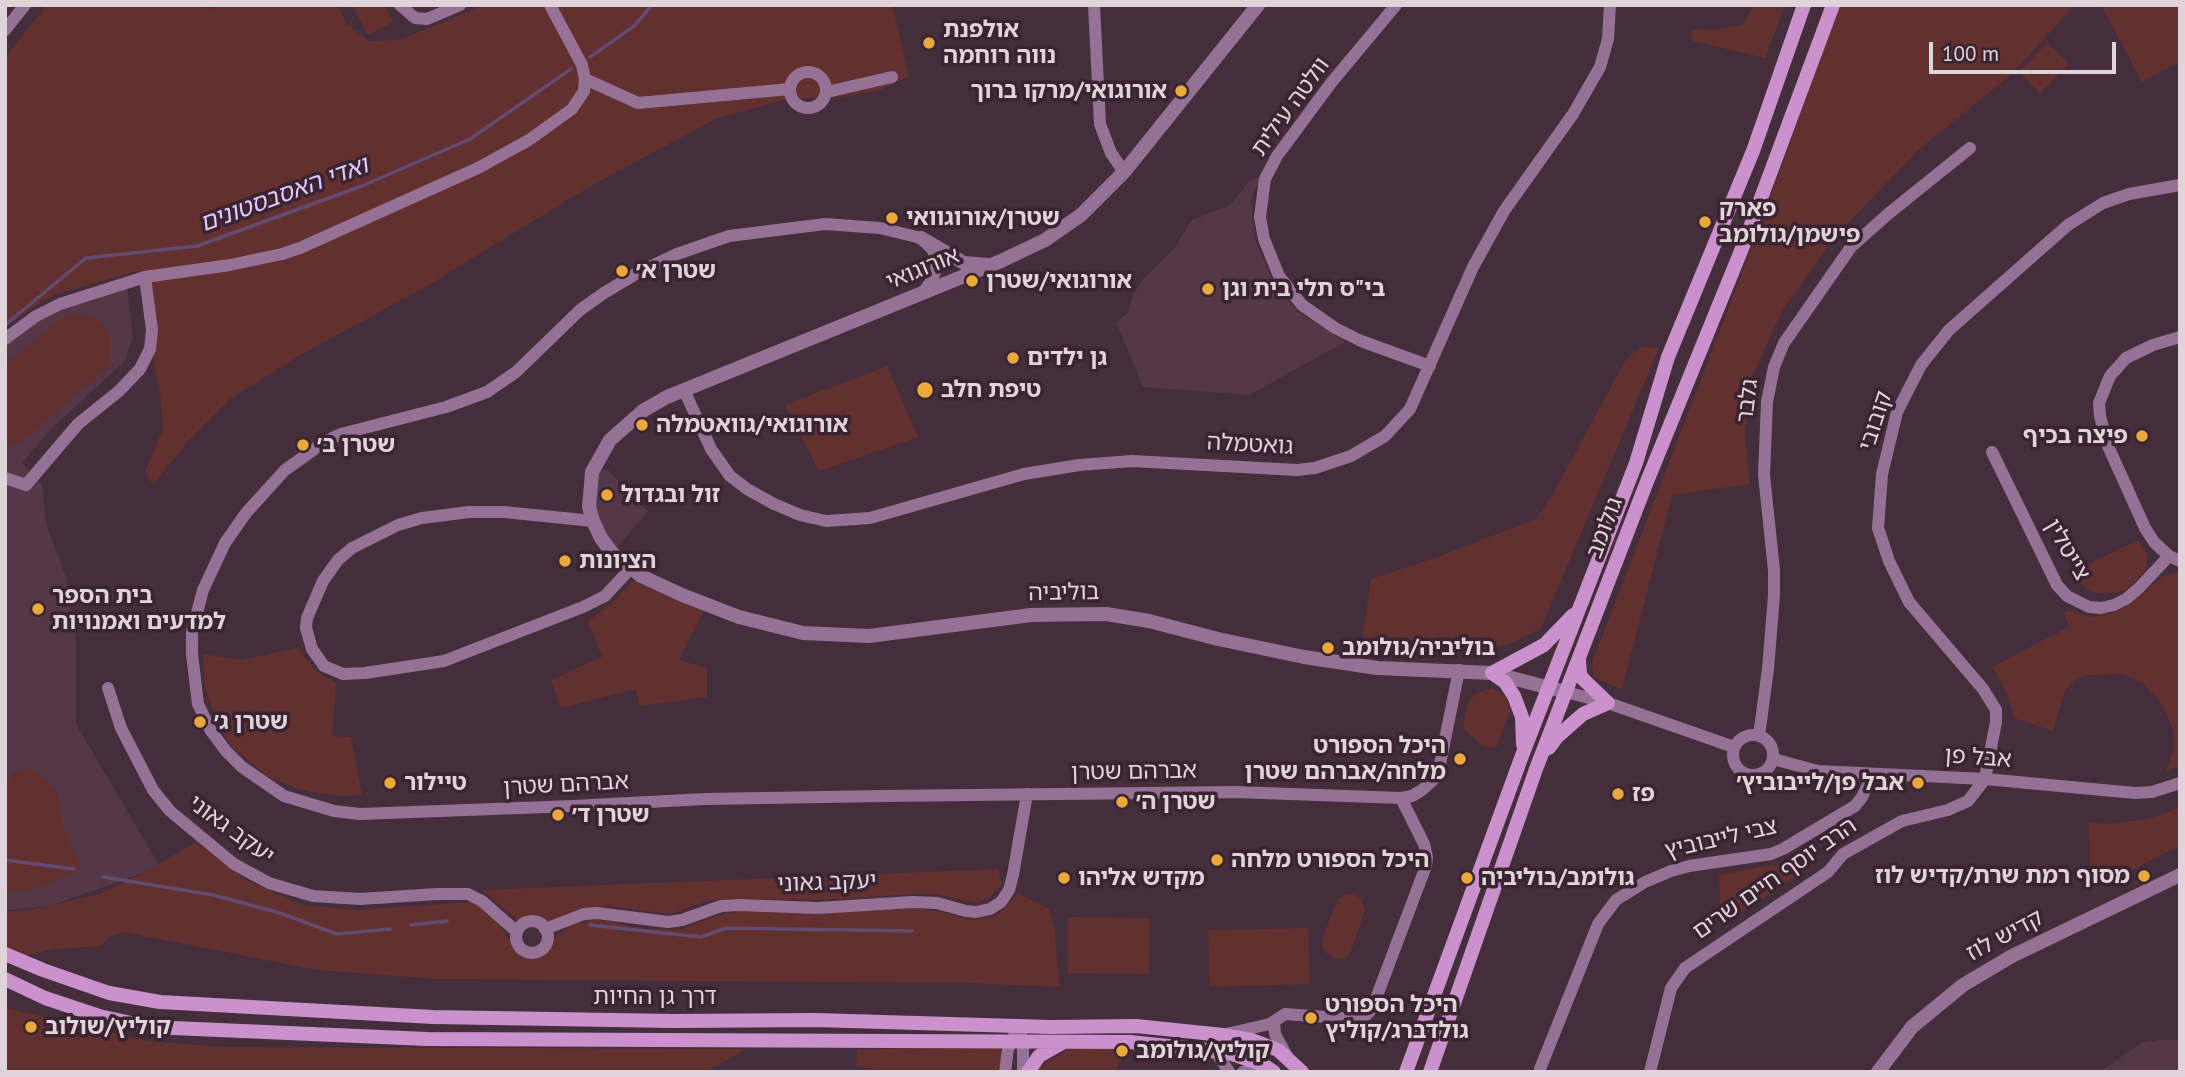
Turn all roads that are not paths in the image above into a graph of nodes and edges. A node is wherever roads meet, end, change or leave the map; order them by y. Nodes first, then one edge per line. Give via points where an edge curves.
1 (25, 5) edge
2 (400, 5) edge
3 (460, 5) edge
4 (550, 5) edge
5 (1094, 5) edge
6 (1258, 5) edge
7 (1396, 5) edge
8 (1610, 5) edge
9 (1804, 5) edge
10 (1833, 5) edge
11 (5, 30) edge
12 (892, 77) dead end
13 (585, 79) junction
14 (790, 89) junction
15 (827, 92) junction
16 (1970, 148) dead end
17 (1124, 172) junction
18 (2180, 185) edge
19 (921, 238) junction
20 (993, 265) junction
21 (145, 277) junction
22 (922, 293) junction
23 (2180, 337) edge
24 (5, 339) edge
25 (1430, 366) junction
26 (684, 390) junction
27 (1992, 452) dead end
28 (5, 478) edge
29 (593, 521) junction
30 (2175, 559) edge
31 (630, 569) junction
32 (1581, 606) junction
33 (1579, 659) junction
34 (1459, 670) junction
35 (1492, 673) junction
36 (1548, 687) junction
37 (108, 688) dead end
38 (1566, 692) junction
39 (1608, 702) junction
40 (1759, 736) junction
41 (1734, 747) junction
42 (1523, 753) junction
43 (1773, 760) junction
44 (1536, 769) junction
45 (1873, 774) junction
46 (1985, 779) junction
47 (2180, 783) edge
48 (1027, 794) junction
49 (1401, 798) junction
50 (2180, 875) edge
51 (545, 929) junction
52 (517, 932) junction
53 (5, 954) edge
54 (5, 979) edge
55 (1274, 1022) junction
56 (1018, 1025) junction
57 (1223, 1035) junction
58 (1017, 1040) junction
59 (1066, 1041) junction
60 (1207, 1049) junction
61 (1412, 1055) junction
62 (1288, 1058) junction
63 (1268, 1068) edge
64 (1540, 1069) dead end
65 (1005, 1072) edge
66 (1026, 1072) edge
67 (1229, 1072) edge
68 (1242, 1072) edge
69 (1302, 1072) edge
70 (1398, 1072) edge
71 (1406, 1072) edge
72 (1430, 1072) edge
73 (1650, 1072) edge
74 (1878, 1072) edge

1 - 11 street
2 - 3 street via 415,19 427,19
4 - 13 street
5 - 17 street via 1100,124
6 - 17 street, אורוגואי
7 - 25 street, וולטה עילית via 1277,156 1265,179 1260,217 1279,276 1302,305 1361,341
8 - 25 street, גואטמלה via 1600,67 1573,114 1504,211 1473,267
9 - 32 main road, גולומב via 1753,151 1668,357 1636,463
10 - 33 main road, גולומב
12 - 15 street
13 - 14 street via 638,103
13 - 21 street via 580,100 552,125 478,168 389,209 282,254
14 - 15 street via 794,101 804,108 822,103
14 - 15 street via 794,78 810,72 824,80
16 - 40 street, גלבר via 1851,247 1784,343 1774,366 1767,402 1764,475 1774,595
17 - 20 street, אורוגואי via 1066,226
18 - 46 street, קובובי via 2103,203 2068,225 1949,330 1921,365 1897,412 1882,474 1878,528 1909,602 1996,710
19 - 20 street via 964,263
19 - 22 street via 933,250 937,266
19 - 48 street, אברהם שטרן via 880,228 825,224 729,236 689,249 639,272 580,310 516,372 487,392 326,441 285,470 246,513 220,553 203,590 192,632 194,685 211,731 243,767 284,796 334,811 390,814 705,799
20 - 22 street, אורוגואי
21 - 24 street via 60,304
21 - 28 street via 152,330 150,349 140,369 78,424 26,485
22 - 26 street, אורוגואי
23 - 30 street via 2126,358 2110,376 2099,403 2108,446 2145,528
25 - 26 street, גואטמלה via 1410,409 1385,436 1351,456 1315,468 1132,461 1087,464 1033,472 870,518 835,522 787,510 730,476 711,449
26 - 29 street, אורוגואי via 633,418 600,455 589,492
27 - 30 street, צייטלין via 2057,585 2067,596 2089,607 2114,604
29 - 31 street, בוליביה via 612,554
29 - 31 street via 469,512 422,518 388,529 352,548 323,581 307,618 312,649 324,666 343,674 444,661 583,607 605,596
31 - 34 street, בוליביה via 739,617 803,633 869,636 1031,615 1106,614 1350,664
32 - 35 main road via 1544,645
32 - 36 main road, גולומב
33 - 38 main road, גולומב
33 - 39 main road via 1583,679
34 - 35 street, בוליביה
34 - 49 street via 1435,778 1412,796
35 - 36 street, בוליביה
35 - 42 main road via 1505,682 1518,706
36 - 38 street, בוליביה
36 - 42 main road, גולומב
37 - 52 street, יעקב גאוני via 121,728 153,790 170,811 234,864 269,883 313,896 360,899 468,894
38 - 39 street
38 - 44 main road, גולומב
39 - 41 street
39 - 44 main road via 1570,724
40 - 41 street via 1746,736
40 - 43 street via 1769,743
41 - 43 street via 1734,764 1744,774 1764,772
42 - 61 main road, גולומב
43 - 45 street, אבל פן via 1818,771
44 - 72 main road, גולומב
45 - 46 street, אבל פן
45 - 64 street, צבי לייבוביץ via 1855,806 1783,849 1671,871 1616,900 1598,924
46 - 47 street, אבל פן via 2135,793
46 - 73 street, הרב יוסף חיים שרים via 1968,801 1902,821 1843,854 1828,872 1685,968 1671,988
48 - 49 street, אברהם שטרן via 1236,792
48 - 51 street, יעקב גאוני via 1009,890 990,909 976,912 913,902 818,908 739,905 667,922 584,914
49 - 55 street via 1424,844 1426,866 1377,1002 1366,1015 1353,1020 1291,1013
50 - 74 street, קדיש לוז via 1963,985 1912,1027
51 - 52 street via 531,921
51 - 52 street via 546,943 531,953 520,948
53 - 56 main road, דרך גן החיות via 109,993 172,1003 446,1017
54 - 58 main road, דרך גן החיות via 99,1016 164,1028 427,1040
55 - 57 street
55 - 62 street
56 - 57 main road, דרך גן החיות via 1136,1026
56 - 58 street
57 - 62 main road, דרך גן החיות via 1266,1045
58 - 59 main road, דרך גן החיות
58 - 65 street via 1008,1049
58 - 66 street
59 - 60 main road, דרך גן החיות
59 - 66 main road via 1039,1056
60 - 63 main road, דרך גן החיות via 1239,1055
60 - 67 street via 1218,1055
61 - 70 main road
61 - 71 main road, גולומב
62 - 69 main road, דרך גן החיות
63 - 68 street

